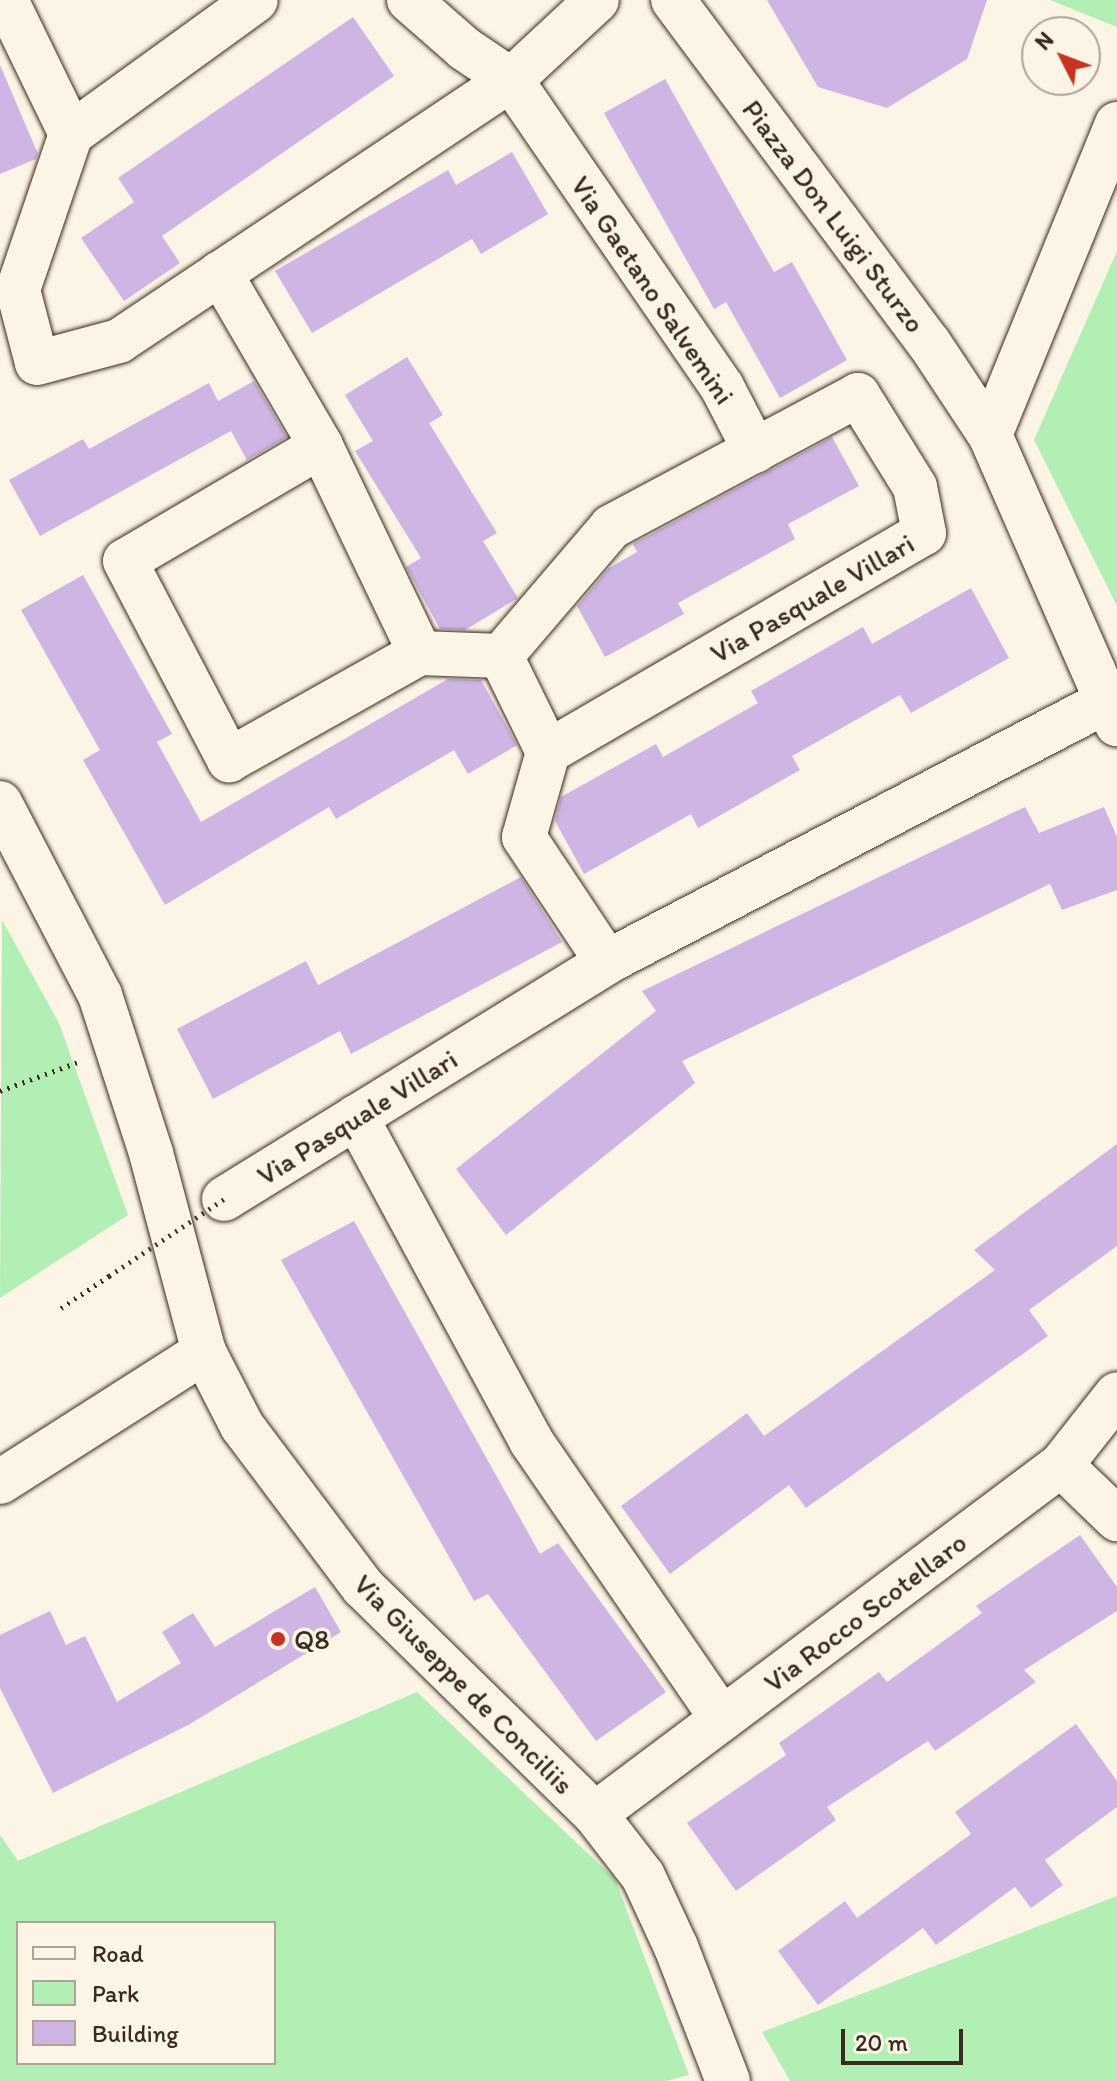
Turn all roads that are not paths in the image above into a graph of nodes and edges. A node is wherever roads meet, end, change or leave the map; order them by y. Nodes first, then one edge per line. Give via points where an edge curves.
1 (6, 0) edge
2 (256, 0) edge
3 (409, 0) edge
4 (597, 0) edge
5 (673, 0) edge
6 (511, 80) junction
7 (1117, 124) edge
8 (71, 134) junction
9 (220, 273) junction
10 (990, 435) junction
11 (321, 446) junction
12 (755, 451) junction
13 (420, 653) junction
14 (501, 656) junction
15 (1112, 712) edge
16 (548, 752) junction
17 (0, 803) edge
18 (12, 859) edge
19 (607, 962) junction
20 (356, 1117) junction
21 (224, 1199) road end
22 (204, 1352) junction
23 (1117, 1394) edge
24 (1061, 1465) junction
25 (0, 1482) edge
26 (1117, 1519) edge
27 (722, 1719) junction
28 (595, 1814) junction
29 (728, 2081) edge

1 - 8 street
2 - 8 street
3 - 6 street
4 - 6 street
5 - 10 street, Piazza Don Luigi Sturzo via 929,343
6 - 9 street
6 - 12 street, Via Gaetano Salvemini via 722,387
7 - 10 street
8 - 9 street via 18,290 37,363 119,341
9 - 11 street
10 - 15 street
11 - 13 street
11 - 13 street via 125,561 229,760
12 - 14 street via 611,527
12 - 16 street, Via Pasquale Villari via 858,395 915,487 924,533
13 - 14 street
14 - 16 street
15 - 19 street, Via Pasquale Villari
16 - 19 street via 524,837
17 - 18 street, Via Giuseppe de Conciliis
18 - 22 street, Via Giuseppe de Conciliis via 100,995 151,1153
19 - 20 street, Via Pasquale Villari
20 - 21 street, Via Pasquale Villari
20 - 27 street via 531,1441
22 - 25 street
22 - 28 street, Via Giuseppe de Conciliis via 242,1426 363,1587
23 - 24 street, Via Rocco Scotellaro
24 - 26 street
24 - 27 street, Via Rocco Scotellaro
27 - 28 street, Via Rocco Scotellaro
28 - 29 street, Via Giuseppe de Conciliis via 643,1876

